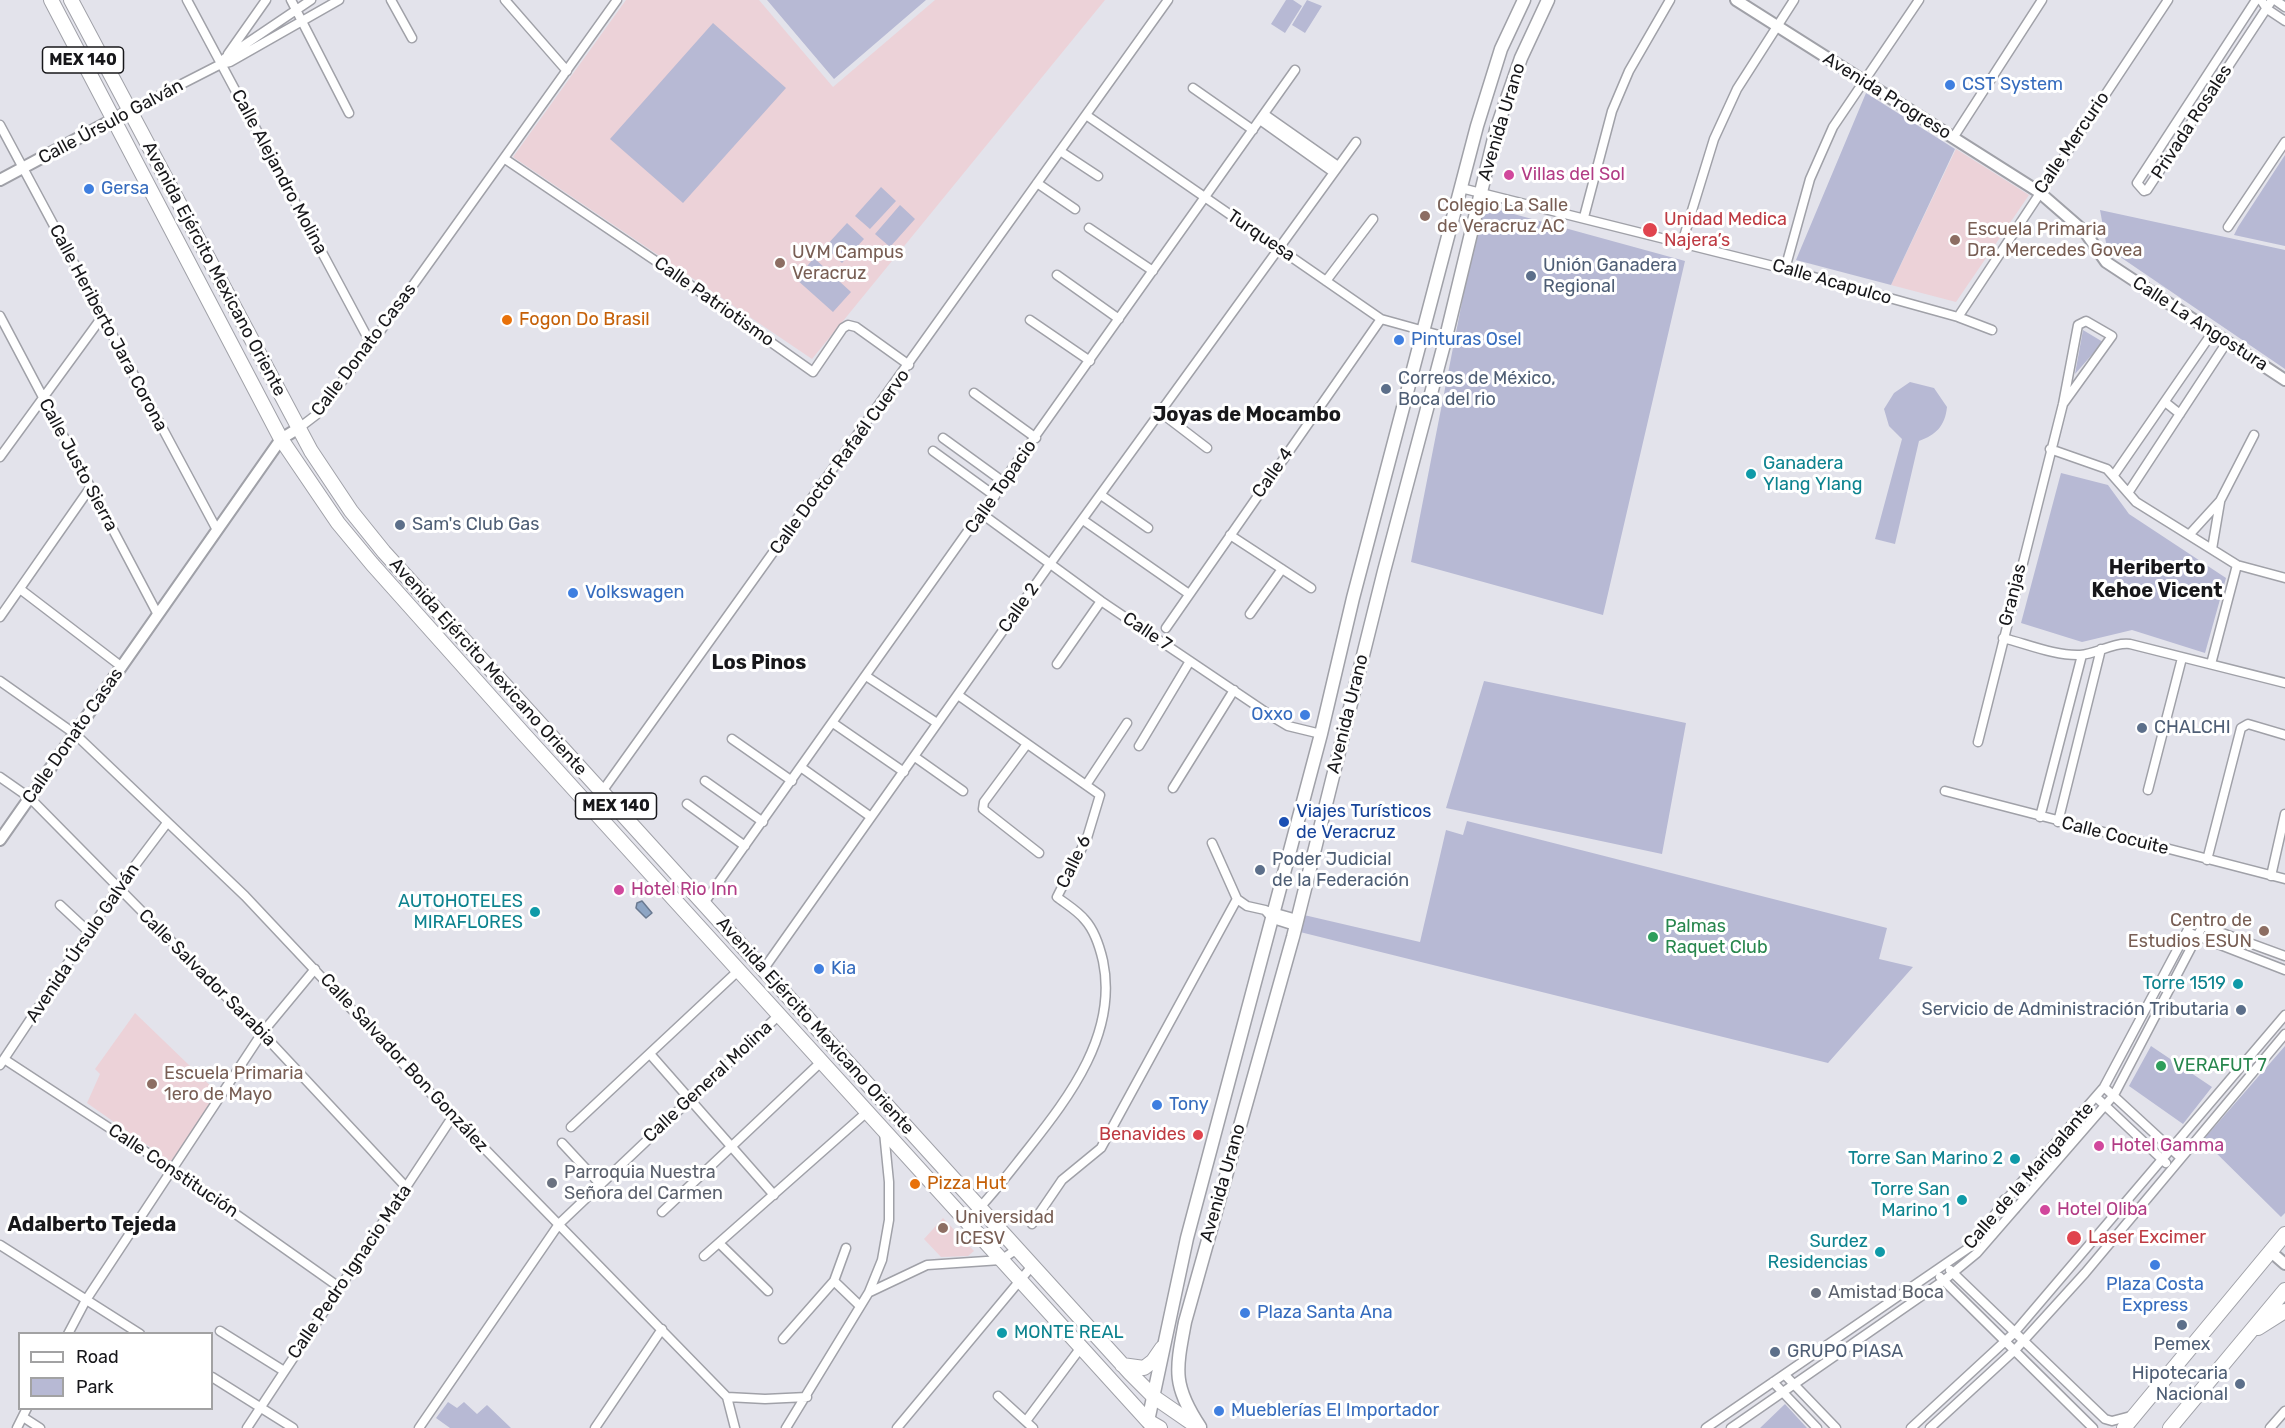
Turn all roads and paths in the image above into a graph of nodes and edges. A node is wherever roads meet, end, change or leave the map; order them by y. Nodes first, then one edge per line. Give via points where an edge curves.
1 (51, 0) edge
2 (71, 0) edge
3 (187, 0) edge
4 (266, 0) edge
5 (291, 0) edge
6 (311, 0) edge
7 (339, 0) edge
8 (391, 0) edge
9 (505, 0) edge
10 (617, 0) edge
11 (1168, 0) edge
12 (1524, 0) edge
13 (1548, 0) edge
14 (1670, 0) edge
15 (1736, 0) edge
16 (1794, 0) edge
17 (1919, 0) edge
18 (2042, 0) edge
19 (2168, 0) edge
20 (2256, 0) edge
21 (2261, 0) edge
22 (2273, 0) edge
23 (2285, 7) edge
24 (2267, 9) junction
25 (296, 10) junction
26 (2285, 21) edge
27 (303, 23) junction
28 (1777, 27) junction
29 (412, 38) dead end
30 (221, 63) junction
31 (1295, 70) dead end
32 (567, 71) junction
33 (1865, 82) junction
34 (1193, 88) dead end
35 (129, 111) junction
36 (349, 113) dead end
37 (1086, 115) junction
38 (1262, 117) junction
39 (115, 120) junction
40 (0, 125) edge
41 (1253, 130) junction
42 (1953, 138) junction
43 (1356, 142) dead end
44 (2285, 142) edge
45 (1060, 151) junction
46 (505, 159) junction
47 (23, 168) junction
48 (1336, 169) junction
49 (1098, 176) dead end
50 (0, 180) edge
51 (1037, 183) junction
52 (1461, 188) junction
53 (1481, 192) junction
54 (2039, 192) junction
55 (1204, 198) junction
56 (1076, 209) dead end
57 (1584, 217) junction
58 (1374, 219) dead end
59 (2228, 227) dead end
60 (1089, 228) dead end
61 (1682, 243) junction
62 (1278, 247) junction
63 (1785, 269) junction
64 (1153, 271) junction
65 (1057, 276) dead end
66 (1326, 281) junction
67 (0, 316) edge
68 (102, 316) junction
69 (1958, 317) junction
70 (1119, 319) junction
71 (1381, 319) junction
72 (1030, 320) dead end
73 (1992, 330) dead end
74 (1424, 331) junction
75 (2212, 333) junction
76 (1446, 337) junction
77 (2227, 342) junction
78 (371, 344) junction
79 (1090, 362) junction
80 (909, 365) junction
81 (2285, 380) edge
82 (974, 393) dead end
83 (42, 397) junction
84 (2165, 402) junction
85 (2063, 404) junction
86 (1160, 412) junction
87 (2180, 414) junction
88 (299, 428) junction
89 (2254, 435) dead end
90 (943, 438) dead end
91 (1036, 438) junction
92 (281, 439) junction
93 (1207, 448) dead end
94 (2050, 449) junction
95 (933, 451) dead end
96 (0, 457) edge
97 (2114, 475) junction
98 (1005, 483) junction
99 (90, 488) junction
100 (2128, 493) junction
101 (1101, 495) junction
102 (995, 496) junction
103 (2220, 501) junction
104 (982, 514) junction
105 (1083, 520) junction
106 (1148, 528) dead end
107 (217, 530) junction
108 (1230, 535) junction
109 (2189, 535) junction
110 (2212, 549) junction
111 (1050, 564) junction
112 (2237, 565) junction
113 (1282, 569) junction
114 (2285, 578) edge
115 (1311, 588) dead end
116 (20, 589) junction
117 (1189, 594) junction
118 (1101, 601) junction
119 (158, 613) junction
120 (1250, 614) dead end
121 (0, 617) edge
122 (1166, 628) dead end
123 (2003, 638) junction
124 (2101, 649) junction
125 (2082, 655) junction
126 (2182, 658) junction
127 (1190, 661) junction
128 (1057, 664) dead end
129 (2211, 664) junction
130 (122, 667) junction
131 (866, 676) junction
132 (0, 681) edge
133 (2285, 683) edge
134 (1234, 690) junction
135 (958, 695) junction
136 (833, 723) junction
137 (937, 723) junction
138 (1127, 723) dead end
139 (75, 734) junction
140 (1322, 734) junction
141 (2285, 735) edge
142 (732, 739) dead end
143 (1978, 742) dead end
144 (1027, 744) junction
145 (1140, 746) dead end
146 (915, 757) junction
147 (802, 768) junction
148 (904, 772) junction
149 (0, 777) edge
150 (705, 781) dead end
151 (792, 781) junction
152 (1086, 784) junction
153 (1173, 788) dead end
154 (2148, 790) dead end
155 (963, 791) dead end
156 (1945, 791) dead end
157 (603, 792) junction
158 (30, 798) junction
159 (687, 804) dead end
160 (591, 807) junction
161 (1301, 811) junction
162 (2285, 814) edge
163 (1323, 816) junction
164 (871, 817) junction
165 (2040, 817) junction
166 (763, 822) junction
167 (2058, 822) junction
168 (167, 823) junction
169 (0, 840) edge
170 (1212, 843) dead end
171 (745, 846) junction
172 (1040, 853) dead end
173 (2207, 860) junction
174 (2271, 876) junction
175 (2285, 879) edge
176 (118, 888) junction
177 (1237, 899) junction
178 (704, 903) junction
179 (60, 905) dead end
180 (1270, 914) junction
181 (1296, 922) junction
182 (2203, 925) junction
183 (89, 932) junction
184 (2187, 932) junction
185 (2198, 935) junction
186 (2285, 956) edge
187 (315, 969) junction
188 (739, 970) junction
189 (763, 970) junction
190 (2285, 970) edge
191 (779, 1015) junction
192 (2285, 1015) edge
193 (262, 1033) junction
194 (2285, 1034) edge
195 (650, 1054) junction
196 (2, 1062) edge
197 (821, 1062) junction
198 (2104, 1087) junction
199 (2114, 1095) junction
200 (2096, 1097) junction
201 (689, 1099) junction
202 (2106, 1105) junction
203 (867, 1112) junction
204 (453, 1116) junction
205 (571, 1127) dead end
206 (884, 1130) junction
207 (562, 1143) dead end
208 (731, 1146) junction
209 (2172, 1149) junction
210 (2181, 1158) junction
211 (2163, 1160) junction
212 (172, 1169) junction
213 (2172, 1169) junction
214 (600, 1184) junction
215 (406, 1187) junction
216 (774, 1195) junction
217 (2010, 1204) junction
218 (980, 1209) junction
219 (662, 1212) dead end
220 (966, 1222) junction
221 (559, 1224) junction
222 (1032, 1224) dead end
223 (2285, 1234) edge
224 (719, 1244) junction
225 (0, 1245) edge
226 (846, 1248) dead end
227 (1017, 1249) junction
228 (2270, 1251) junction
229 (704, 1256) dead end
230 (1001, 1260) junction
231 (2285, 1264) edge
232 (1032, 1266) junction
233 (1946, 1266) junction
234 (1935, 1273) junction
235 (1953, 1273) junction
236 (1018, 1280) junction
237 (834, 1281) junction
238 (1943, 1281) junction
239 (339, 1287) junction
240 (2285, 1290) edge
241 (768, 1291) dead end
242 (869, 1292) junction
243 (86, 1300) junction
244 (859, 1305) junction
245 (2285, 1311) edge
246 (662, 1329) junction
247 (220, 1331) dead end
248 (69, 1332) edge
249 (137, 1332) edge
250 (2014, 1333) junction
251 (2248, 1334) junction
252 (783, 1339) dead end
253 (2005, 1342) junction
254 (2023, 1342) junction
255 (1082, 1346) junction
256 (1162, 1348) junction
257 (2014, 1350) junction
258 (1122, 1365) junction
259 (284, 1371) junction
260 (1785, 1375) junction
261 (213, 1378) edge
262 (2064, 1381) junction
263 (1773, 1382) junction
264 (1794, 1385) junction
265 (2056, 1390) junction
266 (1783, 1392) junction
267 (998, 1396) dead end
268 (727, 1397) junction
269 (807, 1397) junction
270 (1154, 1397) junction
271 (259, 1407) junction
272 (26, 1410) edge
273 (2285, 1411) edge
274 (2134, 1415) junction
275 (23, 1417) junction
276 (1026, 1421) junction
277 (1147, 1426) edge
278 (17, 1428) edge
279 (39, 1428) edge
280 (247, 1428) edge
281 (293, 1428) edge
282 (419, 1428) edge
283 (595, 1428) edge
284 (735, 1428) edge
285 (786, 1428) edge
286 (897, 1428) edge
287 (1033, 1428) edge
288 (1160, 1428) edge
289 (1200, 1428) edge
290 (1706, 1428) edge
291 (1731, 1428) edge
292 (1817, 1428) edge
293 (1836, 1428) edge
294 (1911, 1428) edge
295 (1930, 1428) edge
296 (2093, 1428) edge
297 (2124, 1428) edge
298 (2170, 1428) edge
299 (2270, 1428) edge

1 - 39 main road, Avenida Ejército Mexicano Oriente / MEX 140
2 - 35 main road, Avenida Ejército Mexicano Oriente / MEX 140
3 - 30 street, Calle Alejandro Molina
4 - 30 street
5 - 25 street
6 - 25 street
7 - 27 street
8 - 29 street
9 - 32 street
10 - 32 street, Calle Donato Casas
11 - 37 street, Calle Doctor Rafaél Cuervo
12 - 52 main road, Avenida Urano via 1501,50
13 - 53 main road, Avenida Urano via 1514,78
14 - 57 street via 1629,71 1612,111
15 - 28 street, Avenida Progreso
16 - 28 street
17 - 33 street
18 - 42 street
19 - 54 street, Calle Mercurio
20 - 24 street, Privada Rosales via 2138,183 2144,191
21 - 24 street
22 - 23 street
22 - 24 street
24 - 26 street
25 - 27 street
25 - 30 street
27 - 30 street via 230,62
27 - 36 street
28 - 33 street, Avenida Progreso
28 - 61 street via 1737,89 1714,139
30 - 35 street, Calle Úrsulo Galván
30 - 78 street, Calle Alejandro Molina
31 - 38 street, Calle Topacio
32 - 46 street, Calle Donato Casas
33 - 42 street, Avenida Progreso
33 - 63 street via 1820,152 1798,214
34 - 41 street
35 - 39 street, Calle Úrsulo Galván
35 - 88 main road, Avenida Ejército Mexicano Oriente / MEX 140
37 - 45 street, Calle Doctor Rafaél Cuervo
37 - 55 street, Turquesa
38 - 41 street, Calle Topacio
38 - 48 street
39 - 47 street, Calle Úrsulo Galván
39 - 92 main road, Avenida Ejército Mexicano Oriente / MEX 140
40 - 47 street, Calle Heriberto Jara Corona
41 - 55 street, Calle Topacio
42 - 54 street, Avenida Progreso
43 - 48 street, Calle 2
44 - 59 street
45 - 49 street
45 - 51 street, Calle Doctor Rafaél Cuervo
46 - 78 street, Calle Donato Casas
46 - 80 street, Calle Patriotismo via 813,372 848,325
47 - 50 street, Calle Úrsulo Galván
47 - 68 street, Calle Heriberto Jara Corona
48 - 62 street, Calle 2
51 - 56 street
51 - 80 street, Calle Doctor Rafaél Cuervo
52 - 53 street, Calle Acapulco
52 - 74 main road, Avenida Urano
53 - 57 street, Calle Acapulco
53 - 76 main road, Avenida Urano
54 - 69 street, Calle Mercurio
54 - 75 street, Calle La Angostura via 2085,232 2106,262
55 - 62 street, Turquesa
55 - 64 street, Calle Topacio
57 - 61 street, Calle Acapulco
58 - 66 street
60 - 64 street
61 - 63 street, Calle Acapulco
62 - 66 street, Turquesa
62 - 86 street, Calle 2
63 - 69 street, Calle Acapulco
64 - 70 street, Calle Topacio
65 - 70 street
66 - 71 street, Turquesa
67 - 83 street, Calle Justo Sierra
68 - 83 street
68 - 107 street, Calle Heriberto Jara Corona
69 - 73 street, Calle Acapulco
70 - 79 street, Calle Topacio
71 - 74 street, Turquesa
71 - 108 street, Calle 4
72 - 79 street
74 - 76 street, Turquesa
74 - 140 main road, Avenida Urano via 1353,598
75 - 77 street, Calle La Angostura
75 - 84 street
76 - 163 main road, Avenida Urano
77 - 81 street, Calle La Angostura
77 - 87 street
78 - 88 street, Calle Donato Casas via 316,415
79 - 91 street, Calle Topacio
80 - 157 street, Calle Doctor Rafaél Cuervo
82 - 91 street
83 - 96 street
83 - 99 street, Calle Justo Sierra
84 - 87 street
84 - 97 street
85 - 85 street via 2112,336 2082,322 2078,326
85 - 94 street, Granjas
86 - 93 street
86 - 101 street, Calle 2
87 - 100 street
88 - 92 street, Calle Donato Casas
88 - 157 main road, Avenida Ejército Mexicano Oriente / MEX 140 via 332,483 384,552
89 - 103 street
90 - 98 street
91 - 98 street, Calle Topacio
92 - 107 street, Calle Donato Casas
92 - 160 main road, Avenida Ejército Mexicano Oriente / MEX 140 via 338,523 372,564
94 - 97 street
94 - 123 street, Granjas
95 - 102 street
97 - 100 street
98 - 102 street, Calle Topacio
99 - 116 street
99 - 119 street, Calle Justo Sierra
100 - 109 street
101 - 105 street, Calle 2
101 - 106 street
102 - 104 street, Calle Topacio
103 - 109 street
103 - 110 street
104 - 111 street, Calle 7
104 - 131 street, Calle Topacio
105 - 111 street, Calle 2
105 - 117 street
107 - 119 street, Calle Donato Casas
108 - 113 street
108 - 117 street, Calle 4
109 - 110 street
110 - 112 street
111 - 118 street, Calle 7
111 - 135 street, Calle 2
112 - 114 street
112 - 129 street
113 - 115 street
113 - 120 street
116 - 121 street
116 - 130 street
117 - 122 street, Calle 4
118 - 127 street, Calle 7
118 - 128 street
119 - 130 street, Calle Donato Casas
123 - 125 street
123 - 143 street, Granjas
124 - 125 street
124 - 126 street via 2125,644
124 - 167 street
125 - 165 street
126 - 129 street
126 - 154 street
127 - 134 street, Calle 7
127 - 145 street
129 - 133 street
130 - 139 street, Calle Donato Casas
131 - 136 street, Calle Topacio
131 - 137 street
132 - 139 street, Calle Salvador Bon González
134 - 140 street, Calle 7 via 1288,726
134 - 153 street
135 - 137 street, Calle 2
135 - 144 street
136 - 147 street, Calle Topacio
136 - 148 street
137 - 146 street, Calle 2
138 - 152 street
139 - 158 street, Calle Donato Casas
139 - 168 street, Calle Salvador Bon González
140 - 161 main road, Avenida Urano
141 - 173 street via 2248,724 2241,728
142 - 151 street
144 - 152 street
144 - 172 street via 984,802 983,809
146 - 148 street, Calle 2
146 - 155 street
147 - 151 street, Calle Topacio
147 - 164 street
148 - 164 street, Calle 2
149 - 158 street, Calle Salvador Sarabia
150 - 166 street
151 - 166 street, Calle Topacio
152 - 218 street, Calle 6 via 1100,795 1087,838 1057,897 1086,920 1100,950 1106,976 1103,1026 1070,1092
156 - 165 street, Calle Cocuite
157 - 160 street, Calle Doctor Rafaél Cuervo
157 - 178 main road, Avenida Ejército Mexicano Oriente / MEX 140
158 - 169 street, Calle Donato Casas
158 - 176 street, Calle Salvador Sarabia
159 - 171 street
160 - 188 main road, Avenida Ejército Mexicano Oriente / MEX 140
161 - 163 main road
161 - 180 main road, Avenida Urano
162 - 174 street
163 - 181 main road, Avenida Urano
164 - 189 street, Calle 2
165 - 167 street, Calle Cocuite
166 - 171 street, Calle Topacio
167 - 173 street, Calle Cocuite
168 - 176 street, Avenida Úrsulo Galván
168 - 187 street, Calle Salvador Bon González via 246,896
170 - 177 street
171 - 178 street, Calle Topacio
173 - 174 street, Calle Cocuite
174 - 175 street, Calle Cocuite
176 - 183 street, Avenida Úrsulo Galván
176 - 193 street, Calle Salvador Sarabia
177 - 180 street
177 - 222 street via 1101,1148 1062,1180
178 - 189 main road, Avenida Ejército Mexicano Oriente / MEX 140
179 - 183 street
180 - 181 street
180 - 256 main road, Avenida Urano
181 - 289 main road, Avenida Urano via 1204,1247 1179,1354 1177,1381 1185,1405
182 - 184 street, Calle de la Marigalante via 2192,922
182 - 185 street, Calle de la Marigalante
182 - 186 street
183 - 196 street, Avenida Úrsulo Galván
184 - 185 street
184 - 198 street, Calle de la Marigalante
185 - 190 street
185 - 199 street, Calle de la Marigalante
187 - 193 street
187 - 204 street, Calle Salvador Bon González
188 - 191 main road, Avenida Ejército Mexicano Oriente / MEX 140
188 - 195 street
189 - 218 main road, Avenida Ejército Mexicano Oriente / MEX 140
191 - 197 main road, Avenida Ejército Mexicano Oriente / MEX 140
191 - 201 street, Calle General Molina
192 - 209 street
193 - 212 street
193 - 215 street, Calle Salvador Sarabia
194 - 210 street
195 - 201 street
195 - 205 street
196 - 212 street, Calle Constitución
197 - 203 main road, Avenida Ejército Mexicano Oriente / MEX 140
197 - 208 street
198 - 199 street
198 - 200 street, Calle de la Marigalante
199 - 202 street, Calle de la Marigalante
199 - 209 street
200 - 202 street
200 - 217 street, Calle de la Marigalante
201 - 208 street
201 - 214 street, Calle General Molina
202 - 211 street
202 - 217 street, Calle de la Marigalante
203 - 206 main road, Avenida Ejército Mexicano Oriente / MEX 140
203 - 216 street
204 - 215 street, Calle Pedro Ignacio Mata
204 - 221 street, Calle Salvador Bon González
206 - 220 main road, Avenida Ejército Mexicano Oriente / MEX 140
206 - 242 street via 889,1220 882,1260
207 - 214 street
208 - 216 street
208 - 219 street
209 - 210 street
209 - 211 street
210 - 213 street
211 - 213 street
211 - 250 street
212 - 239 street, Calle Constitución
212 - 243 street
213 - 254 street
214 - 221 street, Calle General Molina
215 - 239 street, Calle Pedro Ignacio Mata
216 - 224 street
217 - 233 street, Calle de la Marigalante via 1970,1247
217 - 235 street, Calle de la Marigalante via 1977,1253
218 - 220 street, Calle 6
218 - 227 main road, Avenida Ejército Mexicano Oriente / MEX 140
220 - 230 main road, Avenida Ejército Mexicano Oriente / MEX 140
221 - 246 street, Calle Salvador Bon González
221 - 282 street, Calle General Molina
223 - 228 main road
224 - 229 street
224 - 241 street
225 - 243 street
226 - 237 street
227 - 230 street
227 - 232 main road, Avenida Ejército Mexicano Oriente / MEX 140
228 - 231 street
228 - 274 main road
230 - 236 main road, Avenida Ejército Mexicano Oriente / MEX 140
230 - 242 street via 927,1265
232 - 236 street
232 - 258 main road, Avenida Ejército Mexicano Oriente / MEX 140
233 - 234 street, Calle de la Marigalante
233 - 235 street
234 - 238 street
234 - 260 street, Calle de la Marigalante
235 - 238 street, Calle de la Marigalante
235 - 250 street
236 - 255 main road, Avenida Ejército Mexicano Oriente / MEX 140
236 - 286 street
237 - 244 street
237 - 252 street
238 - 253 street
238 - 264 street, Calle de la Marigalante
239 - 259 street, Calle Pedro Ignacio Mata
240 - 251 main road
242 - 244 street
243 - 248 street
243 - 249 street
244 - 269 street
245 - 251 main road
246 - 268 street, Calle Salvador Bon González
246 - 283 street
247 - 259 street
250 - 253 street
250 - 254 street
251 - 298 main road
253 - 257 street
253 - 294 street
254 - 257 street
254 - 262 street
255 - 276 street
255 - 277 main road, Avenida Ejército Mexicano Oriente / MEX 140
256 - 258 main road via 1144,1368
256 - 270 main road, Avenida Urano
257 - 265 street
257 - 295 street
258 - 270 main road, Avenida Ejército Mexicano Oriente / MEX 140
259 - 271 street, Calle Pedro Ignacio Mata
260 - 263 street, Calle de la Marigalante
260 - 264 street
261 - 271 street
262 - 265 street
262 - 274 street via 2105,1419
263 - 266 street
263 - 290 street, Calle de la Marigalante
264 - 266 street, Calle de la Marigalante
264 - 293 street
265 - 296 street
266 - 291 street, Calle de la Marigalante
266 - 292 street
267 - 276 street
268 - 269 street
268 - 284 street, Calle Salvador Bon González
269 - 285 street
270 - 277 main road, Avenida Urano
270 - 289 main road, Avenida Ejército Mexicano Oriente / MEX 140
271 - 280 street, Calle Pedro Ignacio Mata
271 - 281 street
272 - 275 street
273 - 299 street
274 - 297 main road
275 - 278 street
275 - 279 street
276 - 287 street
277 - 288 main road, MEX 140

